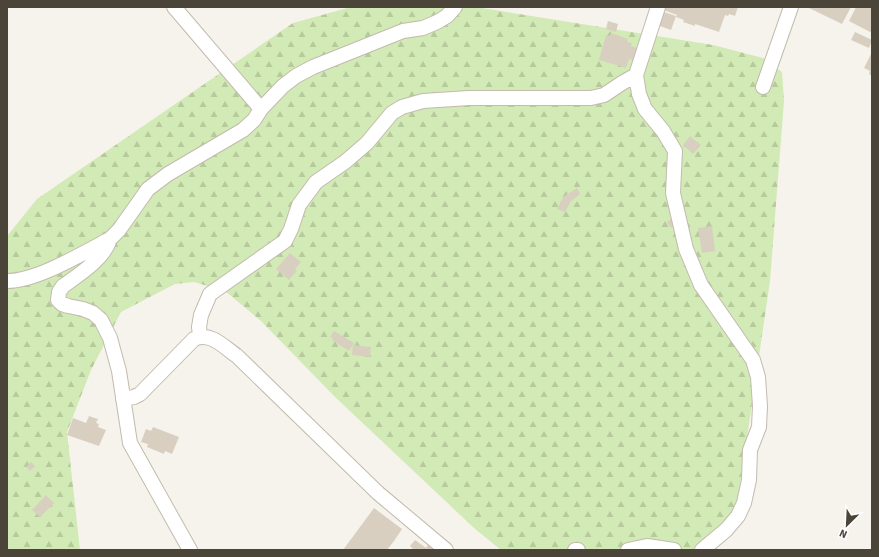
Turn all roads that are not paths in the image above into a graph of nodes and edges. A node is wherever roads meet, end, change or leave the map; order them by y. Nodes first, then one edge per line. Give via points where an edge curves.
1 (174, 7) edge
2 (455, 7) edge
3 (658, 7) edge
4 (791, 7) edge
5 (636, 75) junction
6 (763, 87) dead end
7 (261, 109) junction
8 (110, 239) junction
9 (7, 282) edge
10 (200, 336) junction
11 (123, 398) junction
12 (190, 550) edge
13 (446, 550) edge
14 (628, 550) edge
15 (674, 550) edge
16 (702, 550) edge

1 - 7 street
2 - 7 street via 447,16 423,28 404,31 313,67 283,86
3 - 5 street
4 - 6 street
5 - 10 street via 604,95 591,98 469,98 423,101 402,107 392,113 367,143 316,182 299,206 285,241 210,294 201,315
5 - 16 street via 645,110 663,131 675,151 674,193 686,248 700,285 753,360 758,377 758,427 750,450 749,480 744,503 738,516 726,530
7 - 8 street via 243,130 168,174 148,189
8 - 9 street via 40,274
8 - 11 street via 102,256 63,286 58,300 62,304 93,313 101,320 110,338
10 - 11 street via 194,339 140,394
10 - 13 street via 218,342 236,356 378,493
11 - 12 street via 130,443
14 - 15 street via 647,546

